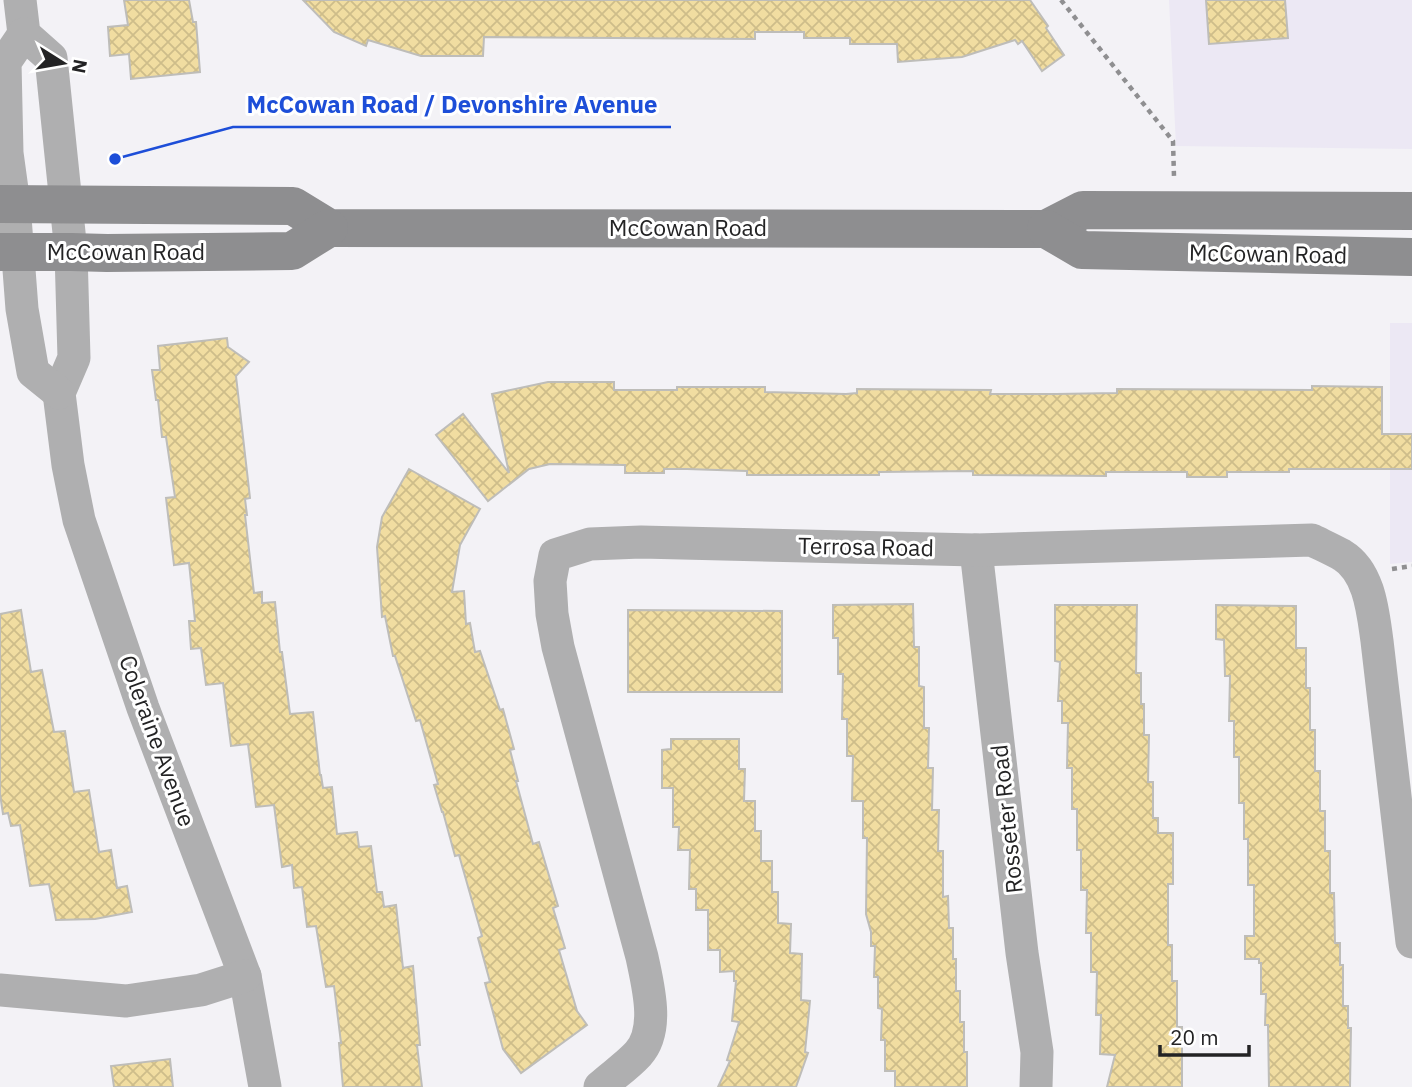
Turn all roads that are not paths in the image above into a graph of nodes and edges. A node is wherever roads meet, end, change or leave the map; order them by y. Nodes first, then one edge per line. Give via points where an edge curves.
1 (20, 0) edge
2 (24, 34) junction
3 (7, 204) edge
4 (66, 204) junction
5 (1412, 211) edge
6 (329, 228) junction
7 (1046, 229) junction
8 (9, 252) edge
9 (71, 252) junction
10 (1412, 257) edge
11 (59, 393) junction
12 (976, 550) junction
13 (1412, 942) edge
14 (245, 976) junction
15 (0, 990) edge
16 (265, 1087) edge
17 (600, 1087) edge
18 (1036, 1087) edge

1 - 2 street
2 - 3 street via 5,62
2 - 4 street via 51,58
3 - 4 main road, McCowan Road
3 - 8 street
4 - 6 main road, McCowan Road via 293,206
4 - 9 street
5 - 7 main road, McCowan Road via 1083,210
6 - 7 main road, McCowan Road
6 - 9 main road, McCowan Road via 292,251
7 - 10 main road, McCowan Road via 1082,250
8 - 9 main road, McCowan Road
8 - 11 street via 33,372
9 - 11 street via 74,358
11 - 14 street, Coleraine Avenue via 79,520 143,708
12 - 13 street, Terrosa Road via 1312,540 1345,557 1360,573 1371,603
12 - 17 street, Terrosa Road via 641,542 590,544 555,555 550,581 558,647 651,1000 649,1032 640,1052
12 - 18 street, Rosseter Road via 1037,1052
14 - 15 street via 201,990 125,1001
14 - 16 street, Coleraine Avenue

